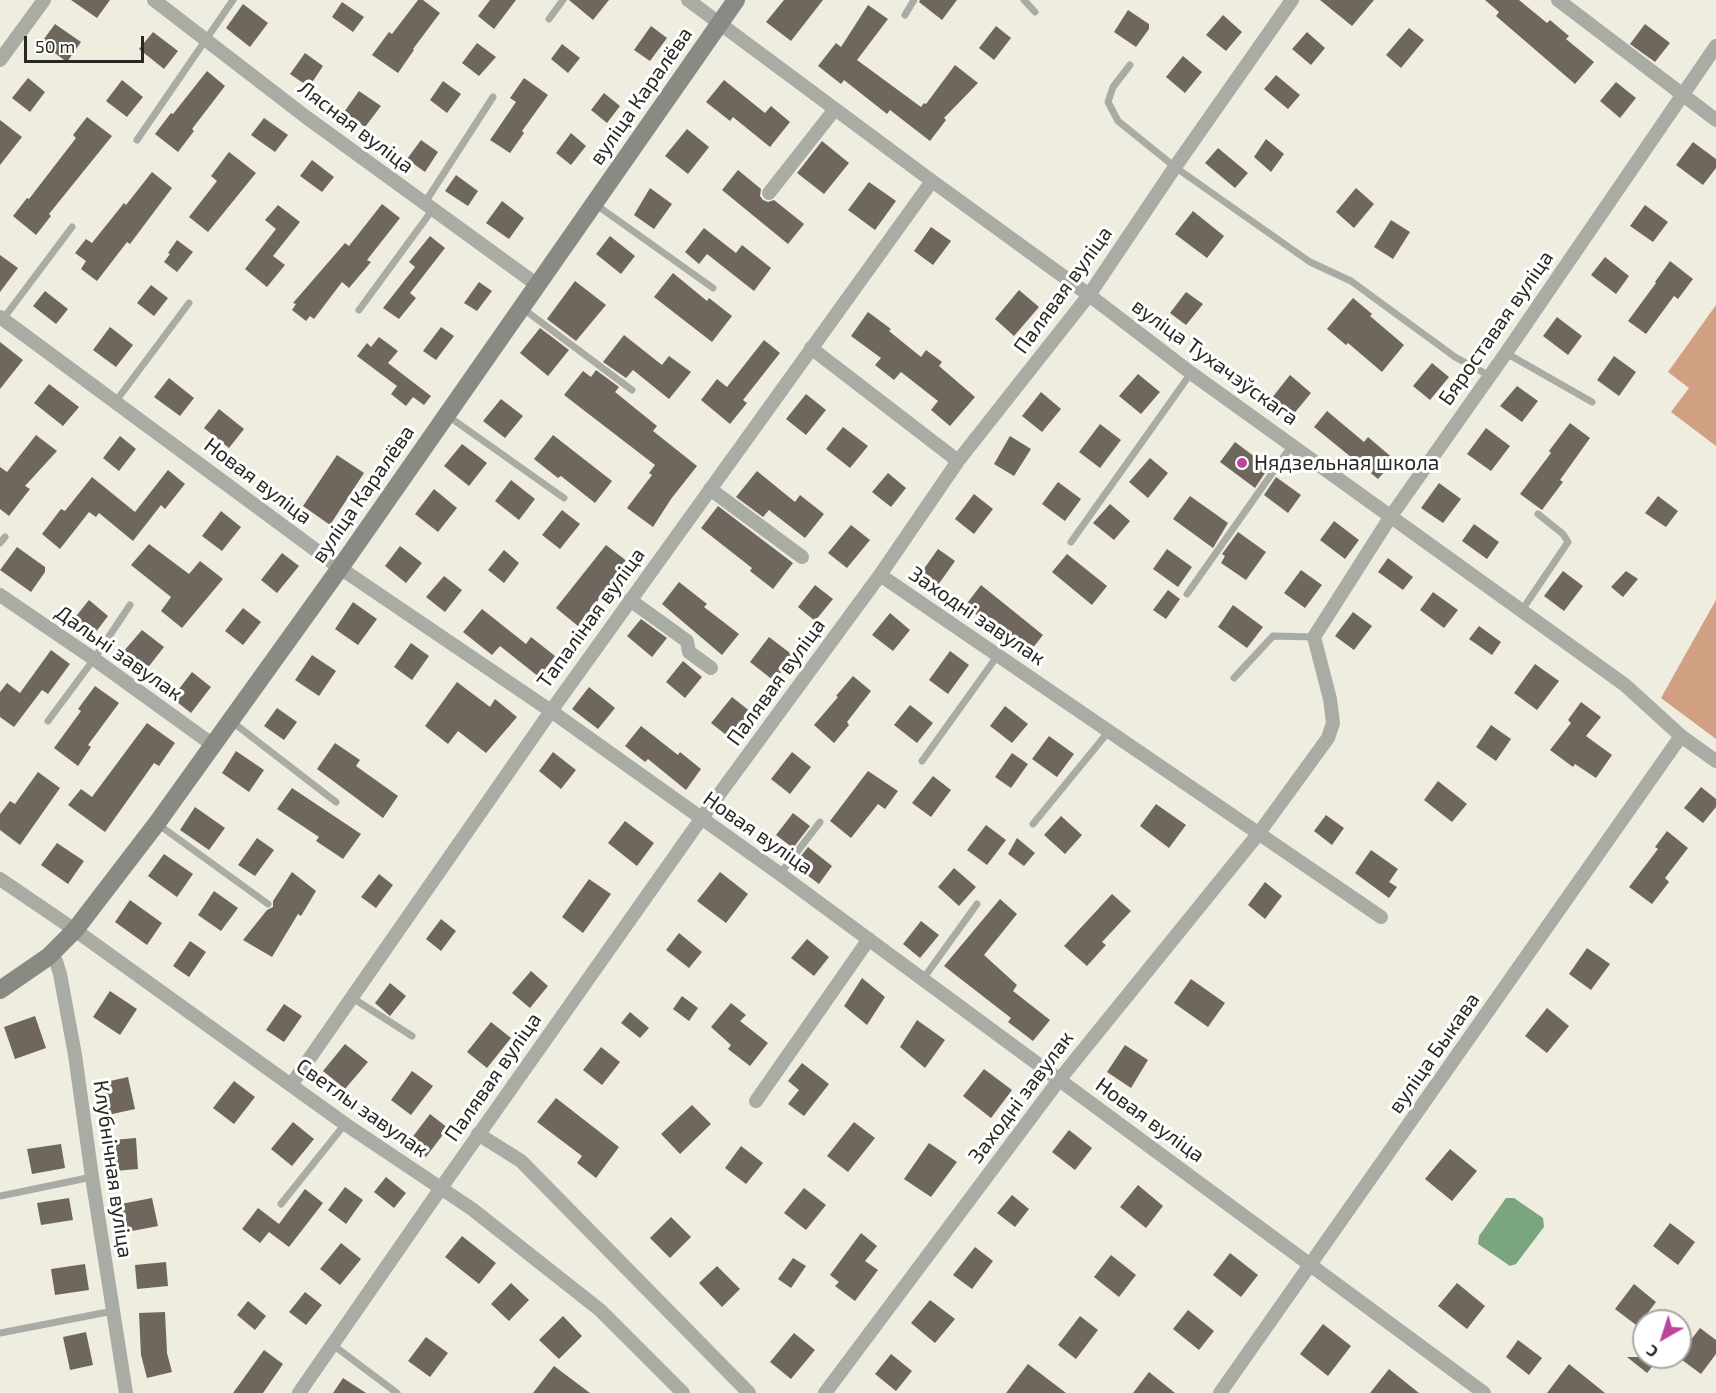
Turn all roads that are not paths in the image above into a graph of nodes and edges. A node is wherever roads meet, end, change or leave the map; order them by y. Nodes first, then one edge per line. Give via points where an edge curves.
1 (44, 0) edge
2 (154, 0) edge
3 (233, 0) edge
4 (563, 0) edge
5 (688, 0) edge
6 (736, 0) edge
7 (914, 0) edge
8 (1024, 0) edge
9 (1292, 0) edge
10 (1558, 0) edge
11 (1035, 12) dead end
12 (905, 15) dead end
13 (549, 19) dead end
14 (719, 23) junction
15 (205, 39) junction
16 (1716, 46) edge
17 (0, 60) edge
18 (1130, 65) dead end
19 (1682, 94) junction
20 (493, 97) dead end
21 (835, 109) junction
22 (1716, 120) edge
23 (137, 140) dead end
24 (1176, 167) junction
25 (932, 181) junction
26 (769, 194) dead end
27 (593, 202) junction
28 (429, 207) junction
29 (72, 227) dead end
30 (536, 284) junction
31 (713, 288) dead end
32 (1089, 295) junction
33 (189, 303) dead end
34 (520, 307) junction
35 (359, 310) dead end
36 (2, 318) edge
37 (812, 348) junction
38 (1506, 353) junction
39 (1191, 373) junction
40 (1490, 376) junction
41 (632, 390) dead end
42 (116, 402) junction
43 (1592, 402) dead end
44 (446, 415) junction
45 (1292, 445) junction
46 (958, 461) junction
47 (710, 489) junction
48 (564, 498) dead end
49 (1538, 514) dead end
50 (1391, 516) junction
51 (1071, 543) dead end
52 (802, 557) dead end
53 (340, 568) junction
54 (880, 575) junction
55 (1187, 594) dead end
56 (0, 596) edge
57 (630, 600) junction
58 (130, 605) dead end
59 (1522, 610) junction
60 (1314, 637) junction
61 (998, 655) junction
62 (94, 659) junction
63 (711, 668) dead end
64 (1234, 678) dead end
65 (551, 711) junction
66 (48, 721) dead end
67 (231, 721) junction
68 (1109, 731) junction
69 (1681, 736) junction
70 (213, 745) junction
71 (922, 761) dead end
72 (1716, 761) edge
73 (336, 802) dead end
74 (701, 819) junction
75 (820, 822) dead end
76 (157, 823) junction
77 (1033, 824) dead end
78 (1258, 833) junction
79 (780, 874) junction
80 (0, 879) edge
81 (268, 904) dead end
82 (977, 904) dead end
83 (1381, 917) dead end
84 (75, 930) junction
85 (869, 939) junction
86 (48, 957) junction
87 (923, 978) junction
88 (0, 990) edge
89 (351, 997) junction
90 (412, 1036) dead end
91 (1059, 1080) junction
92 (291, 1085) junction
93 (756, 1101) dead end
94 (345, 1124) junction
95 (478, 1134) junction
96 (92, 1178) junction
97 (441, 1188) junction
98 (0, 1196) edge
99 (281, 1204) dead end
100 (1311, 1265) junction
101 (113, 1311) junction
102 (0, 1332) edge
103 (333, 1346) junction
104 (126, 1393) edge
105 (299, 1393) edge
106 (397, 1393) edge
107 (683, 1393) edge
108 (749, 1393) edge
109 (825, 1393) edge
110 (1220, 1393) edge
111 (1484, 1393) edge

1 - 17 street
2 - 15 street, Лясная вуліца
3 - 15 lane
4 - 13 lane
5 - 14 street, вуліца Тухачэўскага
6 - 14 main road, вуліца Каралёва
7 - 12 lane
8 - 11 lane
9 - 24 street, Палявая вуліца
10 - 19 street
14 - 21 street, вуліца Тухачэўскага
14 - 27 main road, вуліца Каралёва
15 - 23 lane
15 - 28 street, Лясная вуліца
16 - 19 street, Бяроставая вуліца
18 - 24 lane via 1113,87 1108,102 1118,121
19 - 22 street
19 - 38 street, Бяроставая вуліца
20 - 28 lane
21 - 25 street, вуліца Тухачэўскага
21 - 26 street
24 - 32 street, Палявая вуліца
24 - 40 lane via 1310,262 1351,281 1455,357
25 - 32 street, вуліца Тухачэўскага
25 - 37 street, Тапаліная вуліца
27 - 30 main road, вуліца Каралёва
27 - 31 lane
28 - 30 street, Лясная вуліца
28 - 35 lane
29 - 36 lane
30 - 34 main road, вуліца Каралёва
32 - 39 street, вуліца Тухачэўскага
32 - 46 street, Палявая вуліца
33 - 42 lane
34 - 41 lane
34 - 44 main road, вуліца Каралёва
36 - 42 street, Новая вуліца
37 - 46 street
37 - 47 street, Тапаліная вуліца
38 - 40 street, Бяроставая вуліца
38 - 43 lane
39 - 45 street, вуліца Тухачэўскага
39 - 51 lane
40 - 50 street, Бяроставая вуліца
42 - 53 street, Новая вуліца
44 - 48 lane
44 - 53 main road, вуліца Каралёва
45 - 50 street, вуліца Тухачэўскага
45 - 55 lane
46 - 54 street, Палявая вуліца
47 - 52 street
47 - 57 street, Тапаліная вуліца
49 - 59 lane via 1568,542
50 - 59 street, вуліца Тухачэўскага
50 - 60 street, Бяроставая вуліца
53 - 65 street, Новая вуліца
53 - 67 main road, вуліца Каралёва
54 - 61 street, Заходні завулак
54 - 74 street, Палявая вуліца
56 - 62 street, Дальні завулак
57 - 63 street via 687,641 689,652
57 - 65 street, Тапаліная вуліца
58 - 62 lane
59 - 69 street, вуліца Тухачэўскага via 1625,685
60 - 64 lane via 1273,636
60 - 78 street, Заходні завулак via 1333,723 1328,738
61 - 68 street, Заходні завулак
61 - 71 lane
62 - 66 lane
62 - 70 street, Дальні завулак
65 - 74 street, Новая вуліца
65 - 89 street, Тапаліная вуліца
67 - 70 main road, вуліца Каралёва
67 - 73 lane
68 - 77 lane
68 - 78 street, Заходні завулак
69 - 72 street, вуліца Тухачэўскага
69 - 100 street, вуліца Быкава
70 - 76 main road, вуліца Каралёва
74 - 79 street, Новая вуліца
74 - 95 street, Палявая вуліца
75 - 79 lane
76 - 81 lane
76 - 84 main road, вуліца Каралёва
78 - 83 street, Заходні завулак
78 - 91 street, Заходні завулак
79 - 85 street, Новая вуліца
80 - 84 street, Светлы завулак
82 - 87 lane
84 - 86 main road, вуліца Каралёва
84 - 92 street, Светлы завулак
85 - 87 street, Новая вуліца
85 - 93 street
86 - 88 main road, вуліца Каралёва
86 - 96 street, Клубнічная вуліца via 56,961 60,974
87 - 91 street, Новая вуліца
89 - 90 lane
89 - 92 street, Тапаліная вуліца
91 - 100 street, Новая вуліца
91 - 109 street, Заходні завулак
92 - 94 street, Светлы завулак
94 - 97 street, Светлы завулак
94 - 99 lane
95 - 97 street, Палявая вуліца
95 - 108 street via 521,1161
96 - 98 lane
96 - 101 street, Клубнічная вуліца
97 - 103 street, Палявая вуліца
97 - 107 street, Светлы завулак via 600,1310
100 - 110 street, вуліца Быкава
100 - 111 street, Новая вуліца
101 - 102 lane
101 - 104 street, Клубнічная вуліца
103 - 105 street, Палявая вуліца
103 - 106 lane

